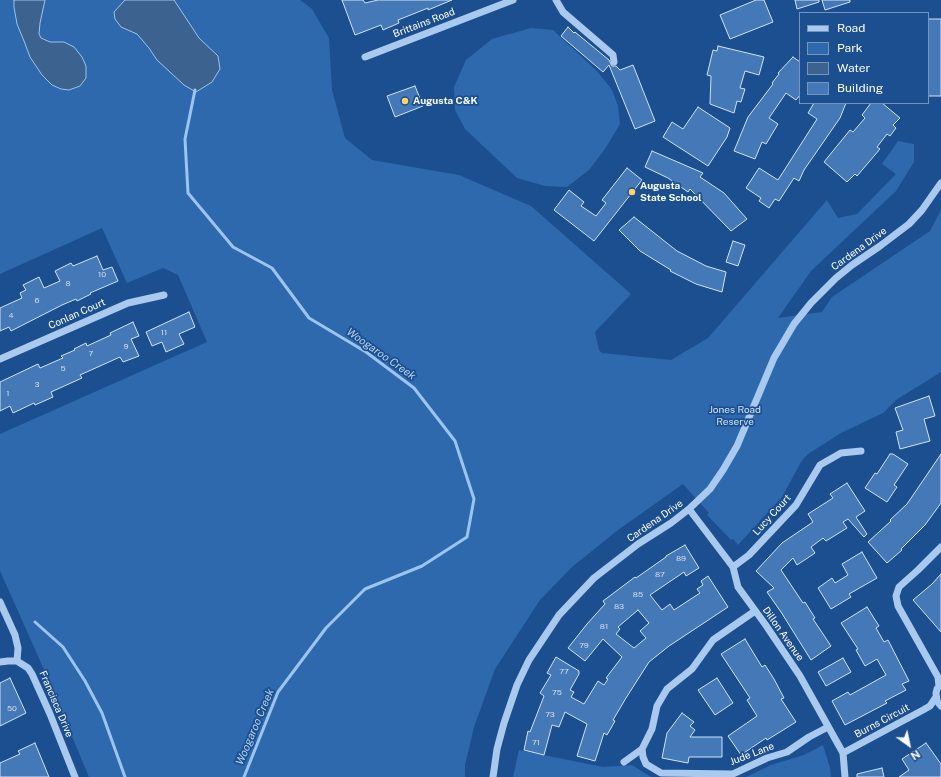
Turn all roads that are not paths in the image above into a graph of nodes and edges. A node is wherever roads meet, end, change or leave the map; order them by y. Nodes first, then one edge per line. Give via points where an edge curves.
1 (513, 0) edge
2 (556, 0) edge
3 (365, 57) dead end
4 (614, 62) dead end
5 (941, 183) edge
6 (164, 295) dead end
7 (0, 359) edge
8 (861, 450) dead end
9 (689, 509) junction
10 (941, 547) edge
11 (733, 567) junction
12 (0, 602) edge
13 (755, 611) junction
14 (17, 661) junction
15 (0, 662) edge
16 (940, 681) edge
17 (936, 697) junction
18 (940, 705) edge
19 (930, 706) junction
20 (828, 726) junction
21 (642, 749) junction
22 (843, 753) junction
23 (624, 762) dead end
24 (75, 777) edge
25 (492, 777) edge
26 (845, 777) edge

1 - 3 street, Brittains Road
2 - 4 street via 563,12 613,55
5 - 9 street, Cardena Drive via 922,210 908,224 836,278 794,324 774,358 740,440 724,470 710,489
6 - 7 street, Conlan Court via 128,303
8 - 11 street, Lucy Court via 841,453 820,465 796,505 749,555
9 - 11 street, Dillon Avenue
9 - 25 street, Cardena Drive via 603,570 555,621 529,660 517,685 504,723
10 - 16 street via 899,587 896,596 898,606
11 - 13 street, Dillon Avenue via 738,588
12 - 14 street via 15,636 18,648
13 - 20 street, Dillon Avenue via 800,676
13 - 21 street via 713,640 692,669 667,689 657,706 652,729
14 - 15 street
14 - 24 street, Francisca Drive via 28,668 36,680
16 - 17 street
17 - 18 street
17 - 19 street
18 - 19 street
19 - 22 street, Burns Circuit
20 - 21 street, Jude Lane via 787,752 733,774 661,773 646,764
20 - 22 street, Dillon Avenue
21 - 23 street
22 - 26 street, Dillon Avenue

